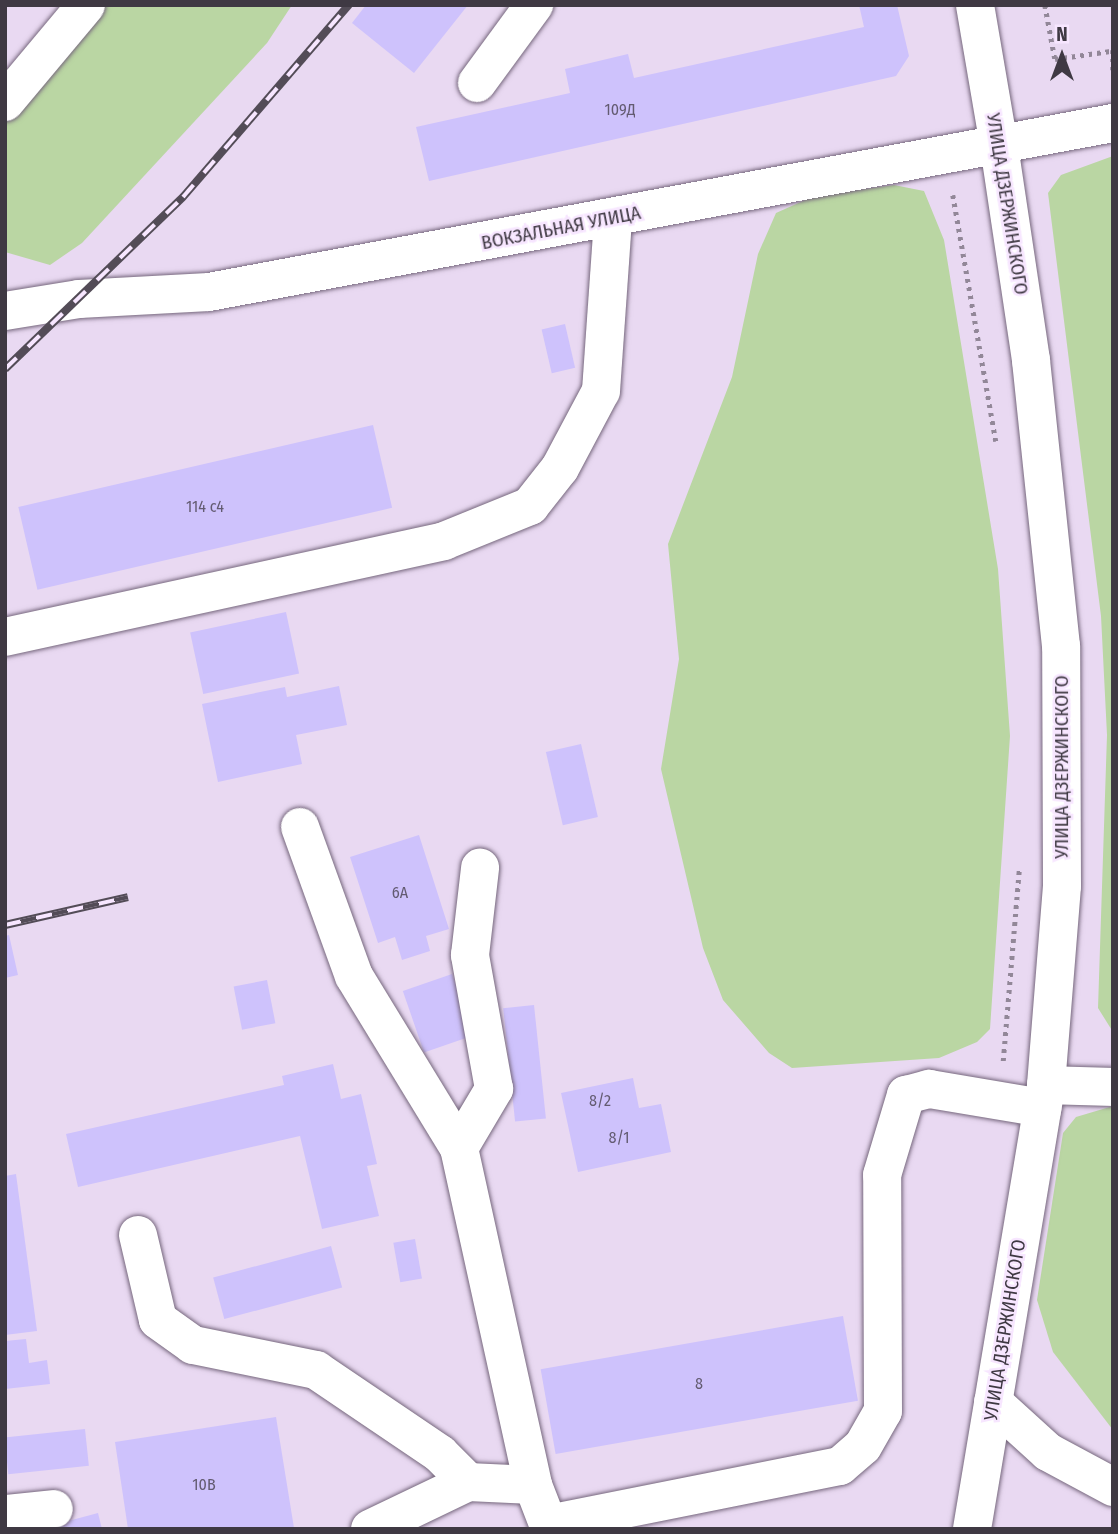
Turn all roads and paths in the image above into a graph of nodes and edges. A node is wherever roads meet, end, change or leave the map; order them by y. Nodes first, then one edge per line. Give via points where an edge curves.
1 (86, 5) edge
2 (534, 5) edge
3 (975, 5) edge
4 (1045, 5) edge
5 (1111, 51) edge
6 (1113, 71) edge
7 (477, 83) dead end
8 (5, 102) edge
9 (1113, 123) edge
10 (999, 145) junction
11 (946, 155) junction
12 (613, 219) junction
13 (13, 305) edge
14 (998, 456) dead end
15 (5, 637) edge
16 (300, 827) dead end
17 (1020, 859) dead end
18 (480, 868) dead end
19 (1113, 1087) edge
20 (1044, 1096) junction
21 (1000, 1100) junction
22 (459, 1149) junction
23 (138, 1235) dead end
24 (993, 1402) junction
25 (468, 1482) junction
26 (533, 1485) junction
27 (1113, 1488) edge
28 (54, 1509) dead end
29 (5, 1514) edge
30 (550, 1527) edge
31 (370, 1529) edge
32 (972, 1529) edge

1 - 8 main road
2 - 7 main road
3 - 10 main road, УЛИЦА ДЗЕРЖИНСКОГО
4 - 5 path via 1055,58
5 - 6 path
9 - 10 main road, ВОКЗАЛЬНАЯ УЛИЦА
10 - 11 main road, ВОКЗАЛЬНАЯ УЛИЦА
10 - 20 main road, УЛИЦА ДЗЕРЖИНСКОГО via 1031,360 1061,646 1062,886
11 - 12 main road, ВОКЗАЛЬНАЯ УЛИЦА
11 - 14 path
12 - 13 main road, ВОКЗАЛЬНАЯ УЛИЦА via 209,292
12 - 15 main road via 601,391 560,468 530,506 444,541
16 - 22 main road via 355,976
17 - 21 path
18 - 22 main road via 470,955 494,1089
19 - 20 main road
20 - 21 main road
20 - 24 main road, УЛИЦА ДЗЕРЖИНСКОГО
21 - 30 main road via 929,1089 906,1096 881,1175 883,1411 863,1446 840,1466
22 - 26 main road
23 - 25 main road via 158,1320 193,1345 316,1370 440,1454
24 - 27 main road via 1048,1451
24 - 32 main road, УЛИЦА ДЗЕРЖИНСКОГО
25 - 26 main road
25 - 31 main road
26 - 30 main road
28 - 29 main road

